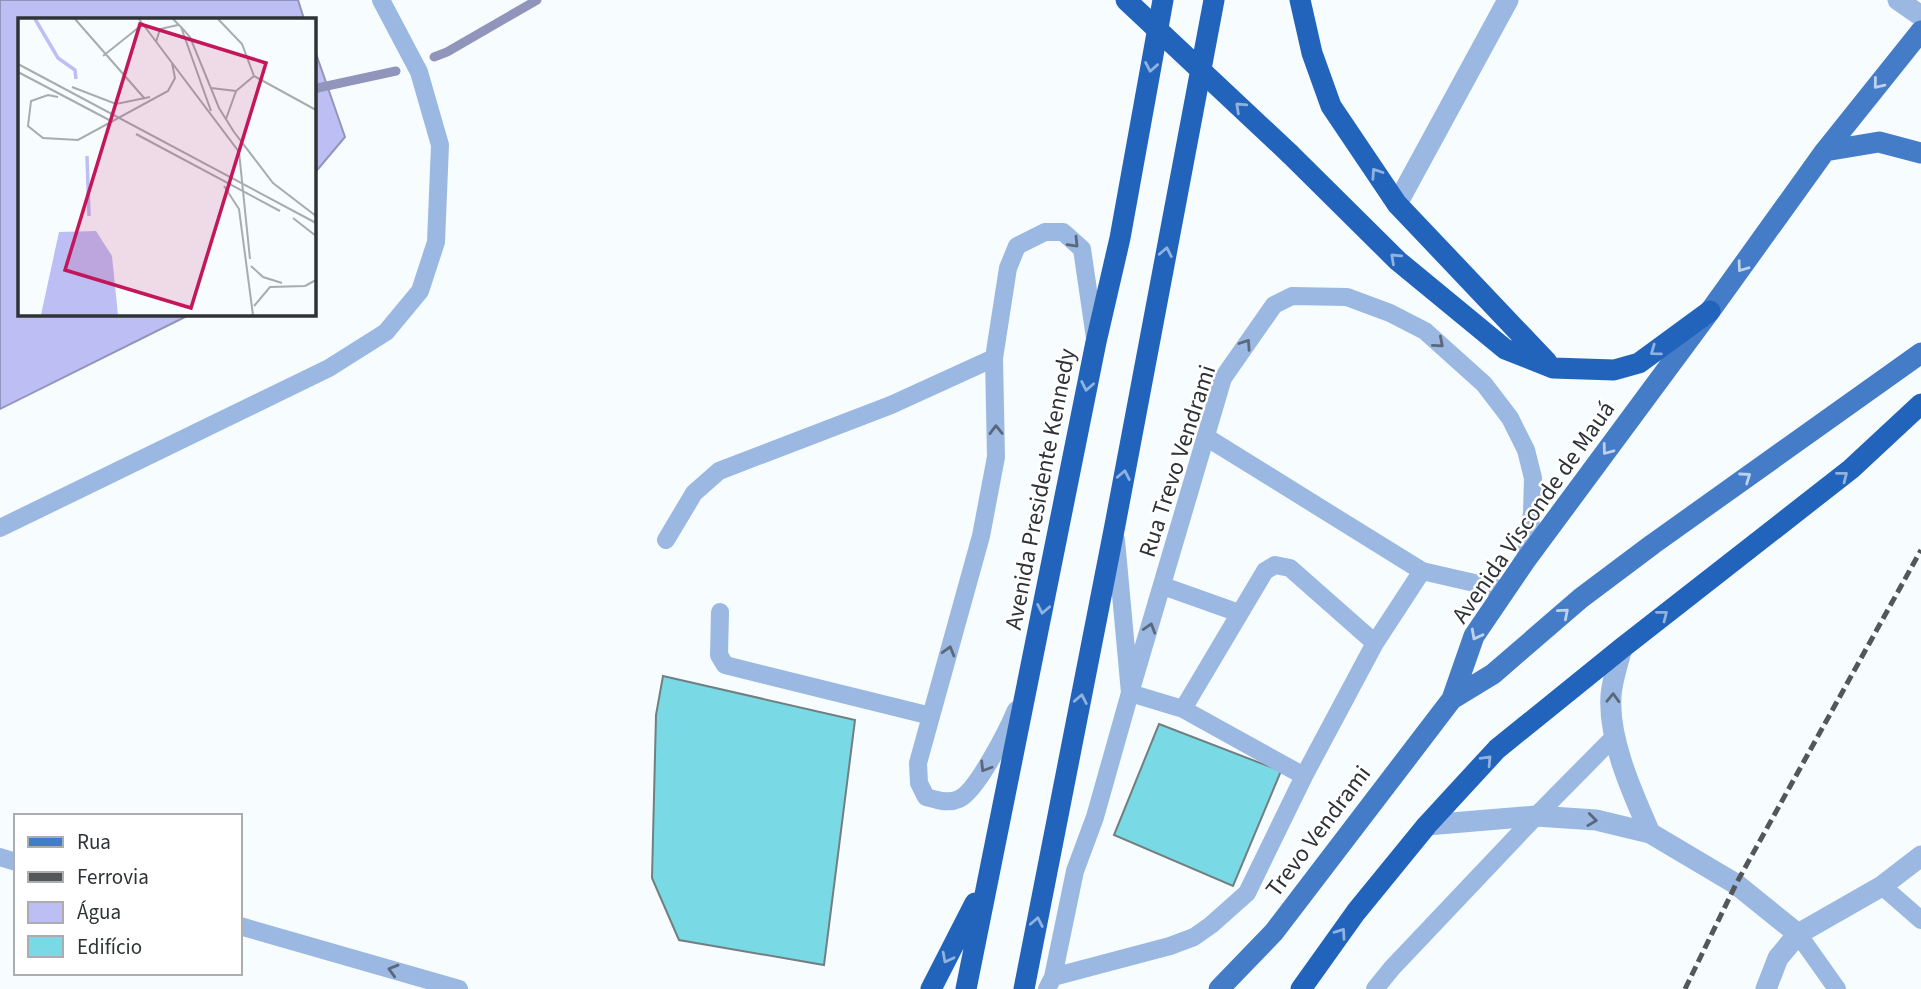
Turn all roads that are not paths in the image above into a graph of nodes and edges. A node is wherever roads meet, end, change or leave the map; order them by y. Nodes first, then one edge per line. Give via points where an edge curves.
1 (381, 0) edge
2 (1126, 0) edge
3 (1163, 0) edge
4 (1214, 0) edge
5 (1300, 0) edge
6 (1508, 0) edge
7 (1898, 0) edge
8 (1921, 16) edge
9 (1921, 31) edge
10 (1825, 151) junction
11 (1921, 153) edge
12 (1397, 204) junction
13 (1710, 312) junction
14 (1096, 342) junction
15 (1921, 352) edge
16 (994, 358) junction
17 (1553, 368) junction
18 (1921, 404) edge
19 (1206, 437) junction
20 (1115, 526) junction
21 (0, 528) edge
22 (666, 540) dead end
23 (1525, 561) junction
24 (1422, 571) junction
25 (1163, 586) junction
26 (1505, 590) junction
27 (720, 612) dead end
28 (1239, 613) junction
29 (1375, 643) junction
30 (1622, 648) junction
31 (1028, 684) junction
32 (1130, 693) junction
33 (1452, 698) junction
34 (1183, 709) junction
35 (930, 716) junction
36 (1615, 736) junction
37 (1304, 776) junction
38 (1536, 816) junction
39 (1427, 825) junction
40 (1650, 833) junction
41 (1921, 856) edge
42 (986, 883) junction
43 (1882, 886) junction
44 (1921, 920) edge
45 (242, 927) edge
46 (1798, 934) junction
47 (1050, 983) edge
48 (459, 989) edge
49 (931, 989) edge
50 (966, 989) edge
51 (1024, 989) edge
52 (1219, 989) edge
53 (1301, 989) edge
54 (1375, 989) edge
55 (1766, 989) edge
56 (1837, 989) edge

1 - 21 lane via 419,72 440,145 436,242 420,291 386,332 329,368
17 -> 2 highway, bridge via 1505,349 1398,261
3 -> 14 highway, Avenida Presidente Kennedy via 1120,238
20 -> 4 highway
12 -> 5 highway via 1331,106
6 - 12 street
7 - 8 street
9 -> 10 main road, Avenida Visconde de Mauá
10 - 11 main road via 1879,142
10 -> 13 main road, Avenida Visconde de Mauá
12 - 17 highway
13 -> 17 highway via 1639,363 1614,370
13 -> 23 main road, Avenida Visconde de Mauá
16 -> 14 lane via 1008,268 1017,246 1045,232 1063,232 1082,250
14 -> 31 highway, Avenida Presidente Kennedy
33 -> 15 main road via 1493,674 1581,598
16 - 22 lane via 891,405 719,471 694,493
35 -> 16 lane via 981,536 996,457
30 -> 18 highway via 1851,469
19 -> 23 lane, Rua Trevo Vendrami via 1223,378 1274,305 1292,296 1322,295 1347,297 1390,313 1425,331 1455,357 1510,418 1533,478
19 - 24 lane
19 - 25 lane, Rua Trevo Vendrami
20 - 32 lane
51 -> 20 highway
23 - 26 main road, Avenida Visconde de Mauá
24 - 26 lane
24 - 29 lane
25 - 28 lane
32 -> 25 lane, Rua Trevo Vendrami
26 -> 33 main road, Avenida Visconde de Mauá via 1474,636
27 - 35 lane via 719,655 725,665
28 - 29 lane via 1265,571 1275,565 1290,568
28 - 34 lane
29 - 37 lane
36 -> 30 street via 1611,697
39 -> 30 highway via 1497,749
31 -> 35 lane via 1006,734 961,798 946,802 926,797 919,783 918,763
31 - 42 highway, Avenida Presidente Kennedy
32 - 34 lane
32 - 47 lane, Rua Trevo Vendrami via 1075,871
33 - 52 main road, Trevo Vendrami via 1274,932
34 - 37 lane
36 - 38 lane
36 - 40 street via 1629,786
37 - 47 lane via 1247,893 1211,925 1170,946
38 - 39 street
38 -> 40 street via 1596,820
38 - 54 lane
53 -> 39 highway
40 - 46 street via 1736,884
41 - 43 street
42 -> 49 highway
42 - 50 highway, Avenida Presidente Kennedy
43 - 44 lane
43 - 46 street
48 -> 45 lane
46 - 55 street via 1778,958
46 - 56 lane

